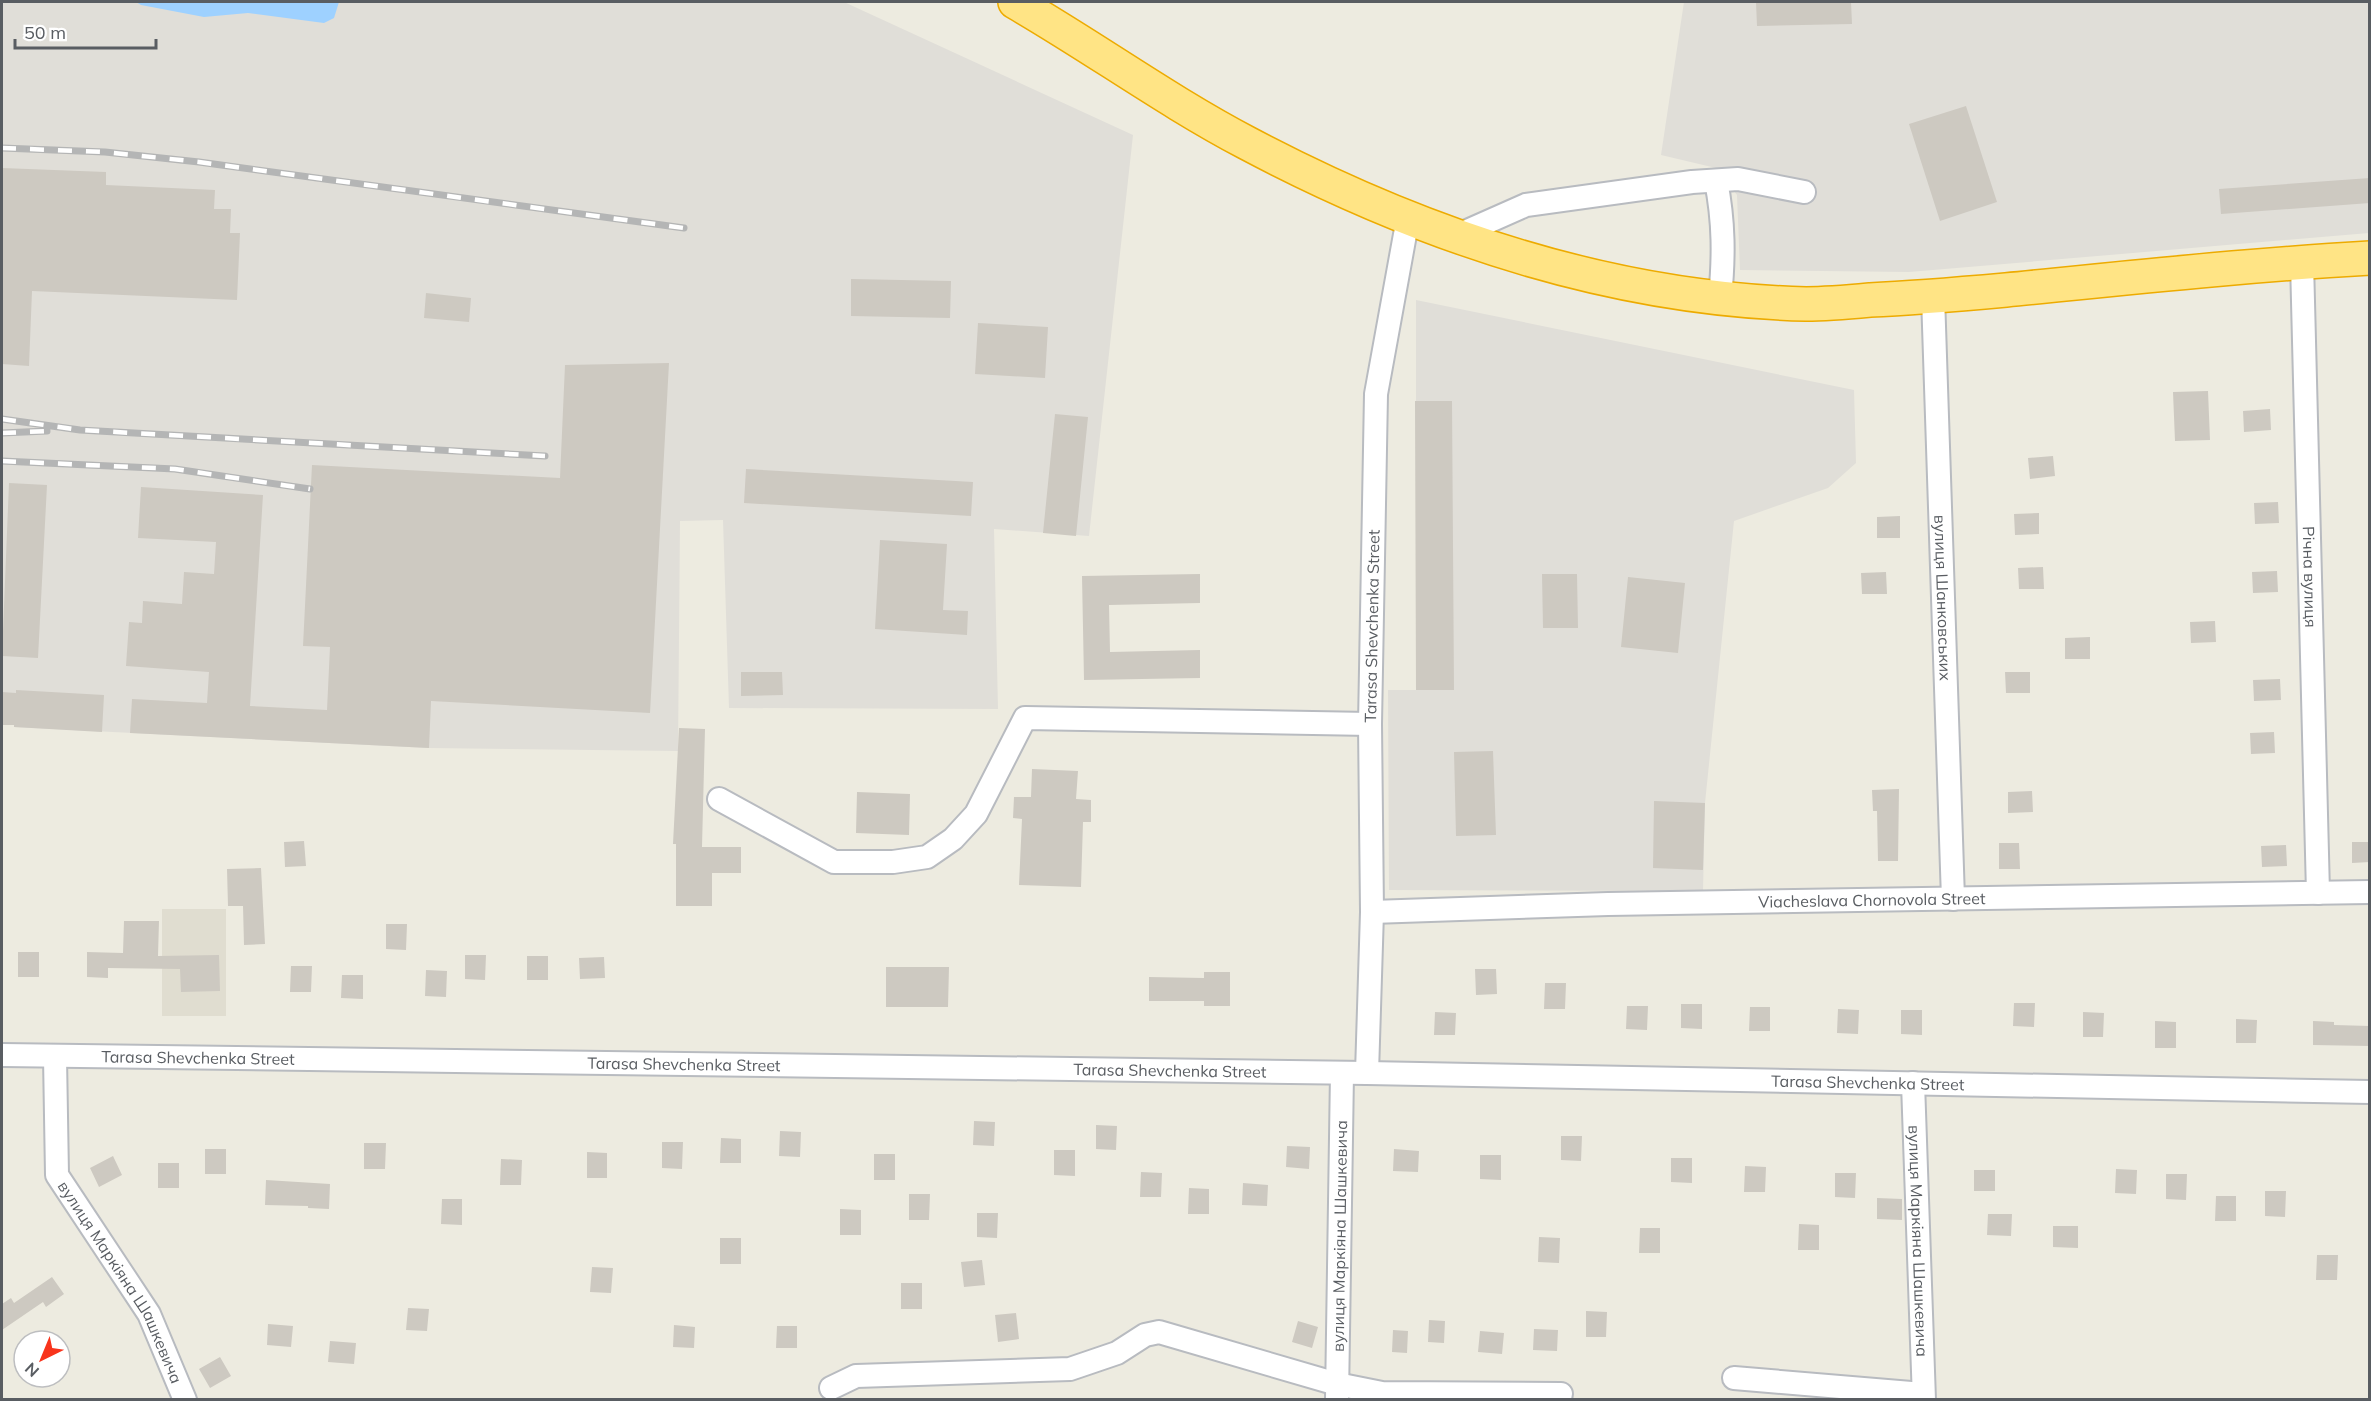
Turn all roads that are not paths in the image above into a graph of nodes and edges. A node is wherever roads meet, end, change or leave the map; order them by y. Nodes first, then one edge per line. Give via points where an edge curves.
1 (1015, 2) edge
2 (1716, 181) junction
3 (1804, 192) dead end
4 (1408, 218) junction
5 (1456, 236) junction
6 (2370, 258) edge
7 (2302, 262) junction
8 (1933, 297) junction
9 (1720, 298) junction
10 (1370, 724) junction
11 (719, 799) dead end
12 (2318, 892) junction
13 (2370, 892) edge
14 (1953, 899) junction
15 (1372, 912) junction
16 (2, 1055) edge
17 (55, 1057) junction
18 (1342, 1073) junction
19 (1367, 1073) junction
20 (1913, 1083) junction
21 (2370, 1092) edge
22 (1734, 1378) dead end
23 (831, 1388) dead end
24 (1337, 1392) edge
25 (1561, 1394) dead end
26 (1924, 1397) edge
27 (185, 1400) edge

1 - 4 highway via 1247,143
2 - 3 street via 1738,179
2 - 5 street via 1526,205
2 - 9 street via 1723,214
4 - 5 highway
4 - 10 street, Tarasa Shevchenka Street via 1376,394
5 - 9 highway via 1574,271 1647,288
6 - 7 highway
7 - 8 highway
7 - 12 street, Річна вулиця
8 - 9 highway via 1810,304
8 - 14 street, вулиця Шанковських
10 - 11 street via 1025,718 976,814 953,839 927,857 893,862 834,862
10 - 15 street, Tarasa Shevchenka Street
12 - 13 street, Viacheslava Chornovola Street
12 - 14 street, Viacheslava Chornovola Street
14 - 15 street, Viacheslava Chornovola Street
15 - 19 street, Tarasa Shevchenka Street
16 - 17 street, Tarasa Shevchenka Street
17 - 18 street, Tarasa Shevchenka Street
17 - 27 street, вулиця Маркіяна Шашкевича via 57,1175 149,1314
18 - 19 street, Tarasa Shevchenka Street
18 - 24 street, вулиця Маркіяна Шашкевича
19 - 20 street, Tarasa Shevchenka Street
20 - 21 street, Tarasa Shevchenka Street
20 - 26 street, вулиця Маркіяна Шашкевича
22 - 26 street
23 - 24 street via 856,1376 1070,1369 1117,1353 1145,1335 1159,1332
24 - 25 street

